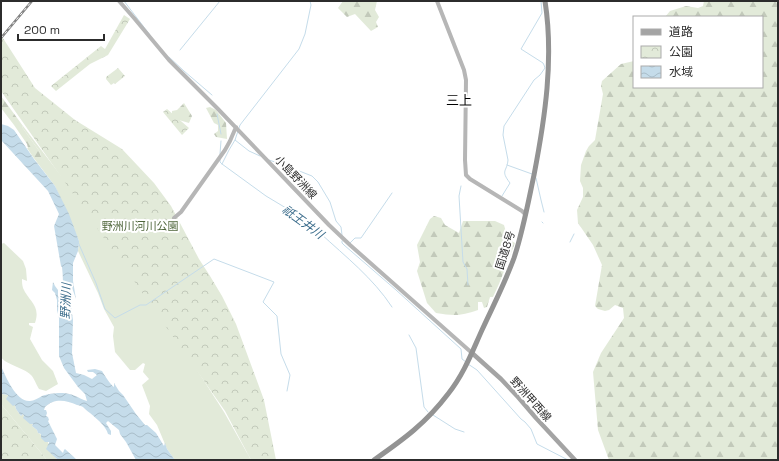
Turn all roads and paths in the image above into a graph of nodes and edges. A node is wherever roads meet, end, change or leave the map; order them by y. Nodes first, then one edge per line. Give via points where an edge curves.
1 (119, 1) edge
2 (437, 1) edge
3 (545, 1) edge
4 (236, 127) junction
5 (525, 214) junction
6 (174, 218) dead end
7 (472, 353) junction
8 (374, 460) edge
9 (575, 460) edge

1 - 4 main road, 小島野洲線 via 169,60
2 - 5 main road via 466,80 465,173 467,177
3 - 5 highway, 国道8号 via 548,34 546,104
4 - 6 main road via 225,150
4 - 7 main road, 小島野洲線 via 350,246
5 - 7 highway, 国道8号 via 509,269
7 - 8 highway, 国道8号 via 454,385 430,416 411,434
7 - 9 main road, 野洲甲西線 via 518,396

